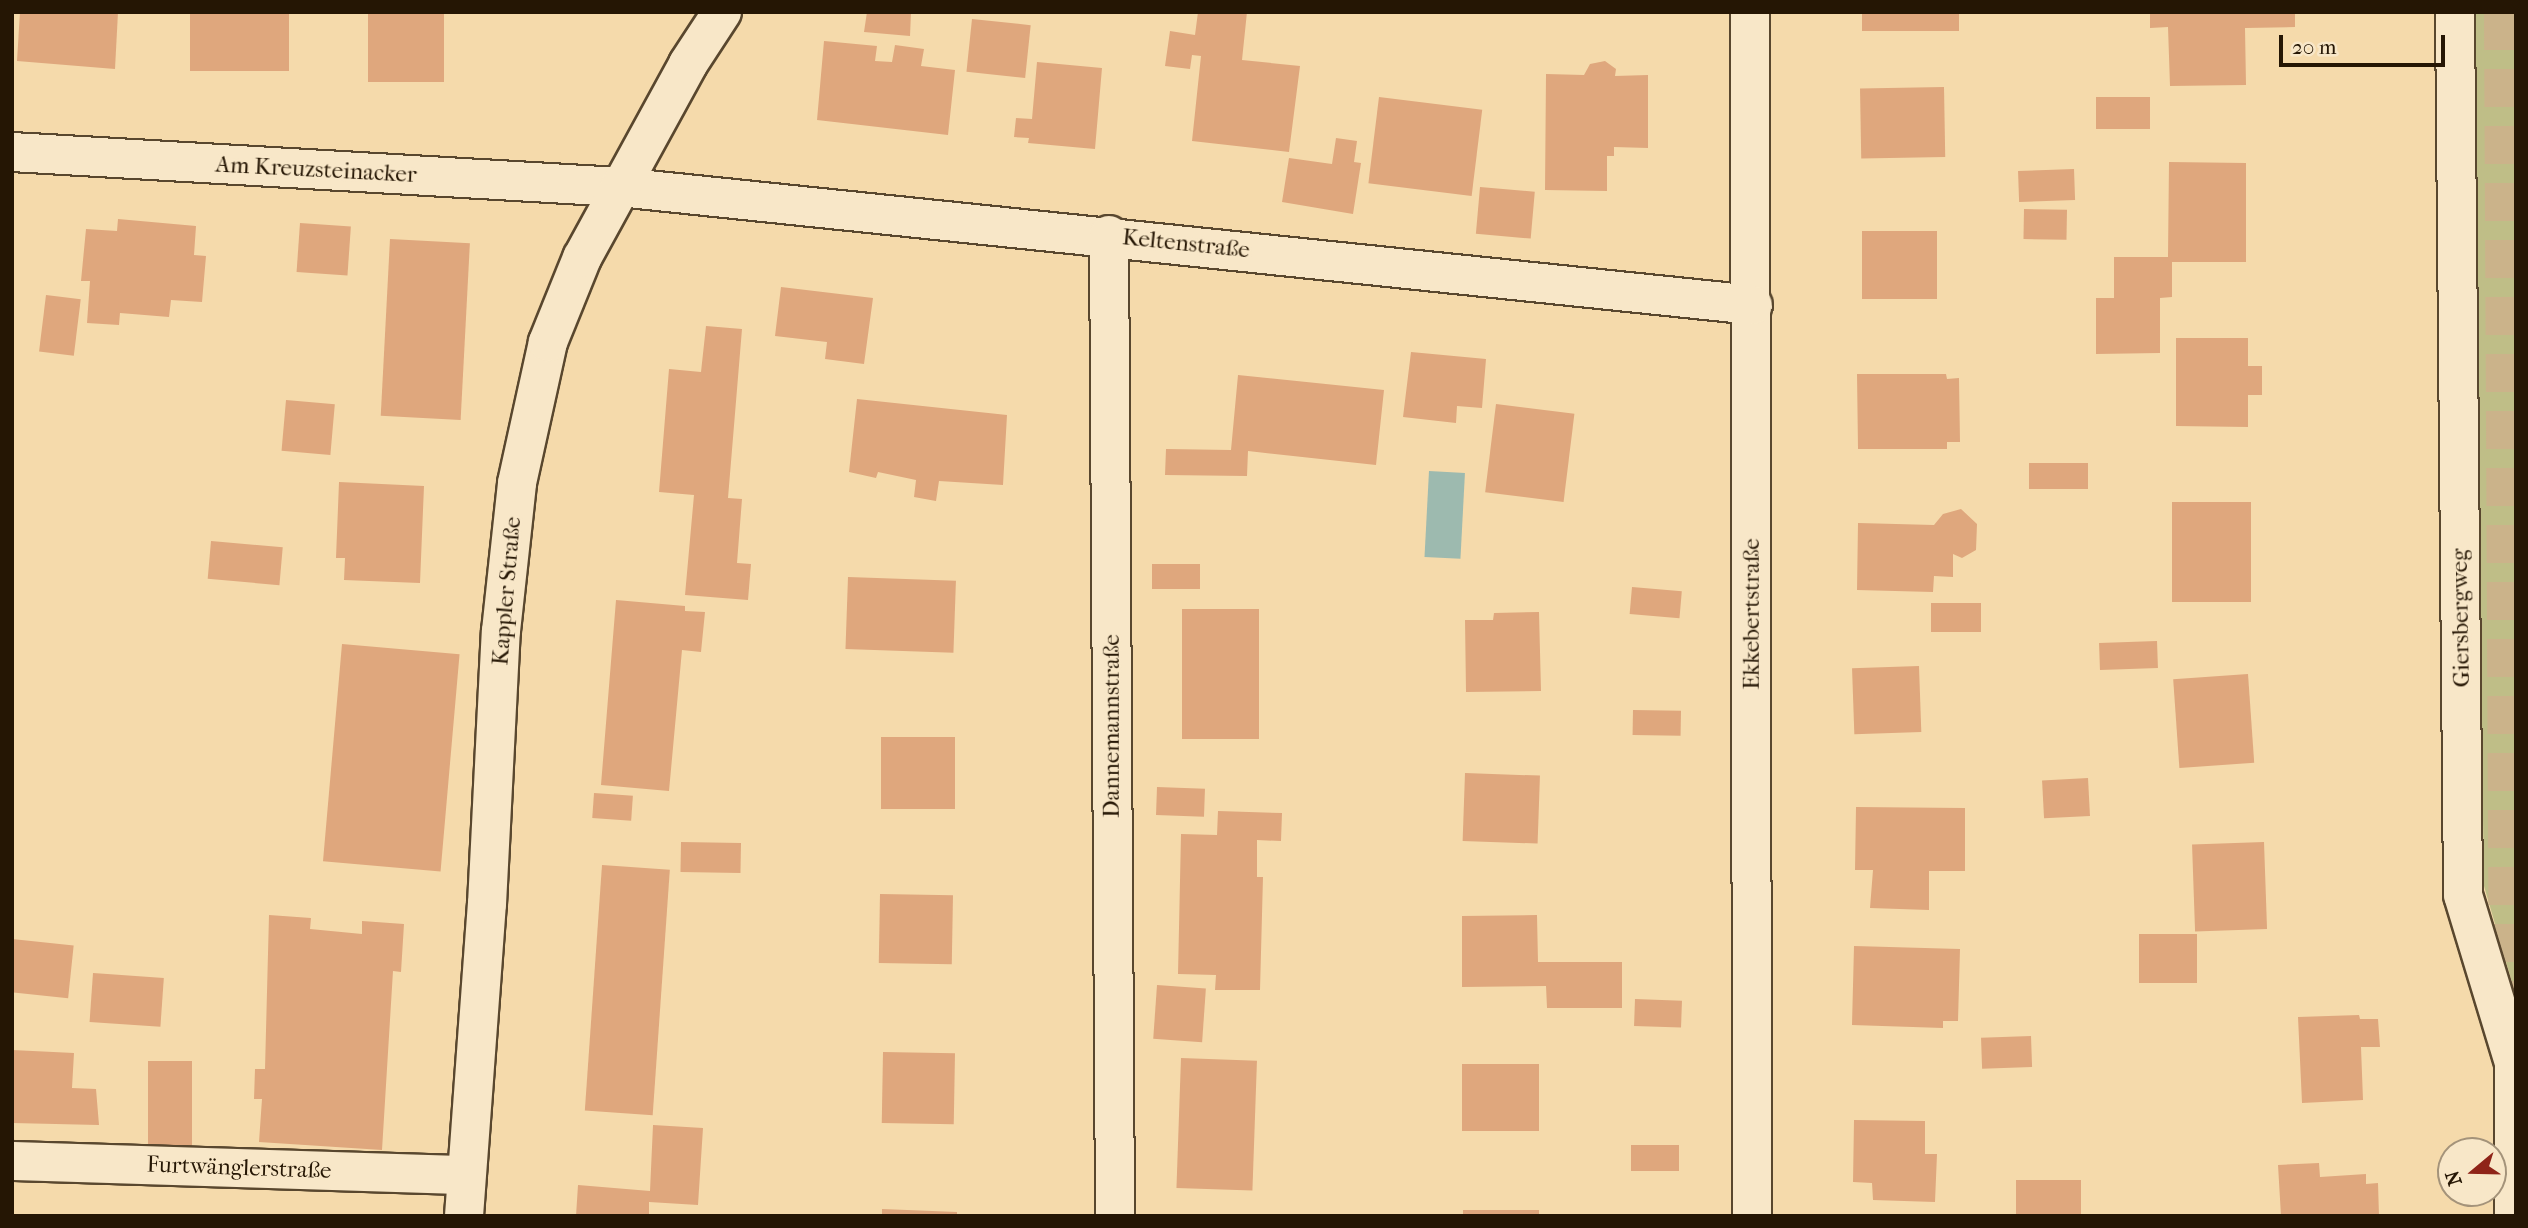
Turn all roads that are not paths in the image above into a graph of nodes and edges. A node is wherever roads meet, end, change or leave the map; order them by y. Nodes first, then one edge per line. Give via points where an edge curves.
1 (722, 12) edge
2 (1750, 12) edge
3 (2455, 12) edge
4 (12, 152) edge
5 (619, 187) junction
6 (1109, 236) junction
7 (1753, 305) junction
8 (12, 1161) edge
9 (465, 1175) junction
10 (464, 1216) edge
11 (1115, 1216) edge
12 (1752, 1216) edge
13 (2514, 1216) edge

1 - 5 street, Kappler Straße
2 - 7 street, Ekkebertstraße
3 - 13 street, Giersbergweg via 2463,895 2514,1063
4 - 5 street, Am Kreuzsteinacker
5 - 6 street, Keltenstraße
5 - 9 street, Kappler Straße via 582,258 548,342 517,483 501,631 487,904
6 - 7 street, Keltenstraße
6 - 11 street, Dannemannstraße
7 - 12 street, Ekkebertstraße
8 - 9 street, Furtwänglerstraße
9 - 10 street, Kappler Straße

